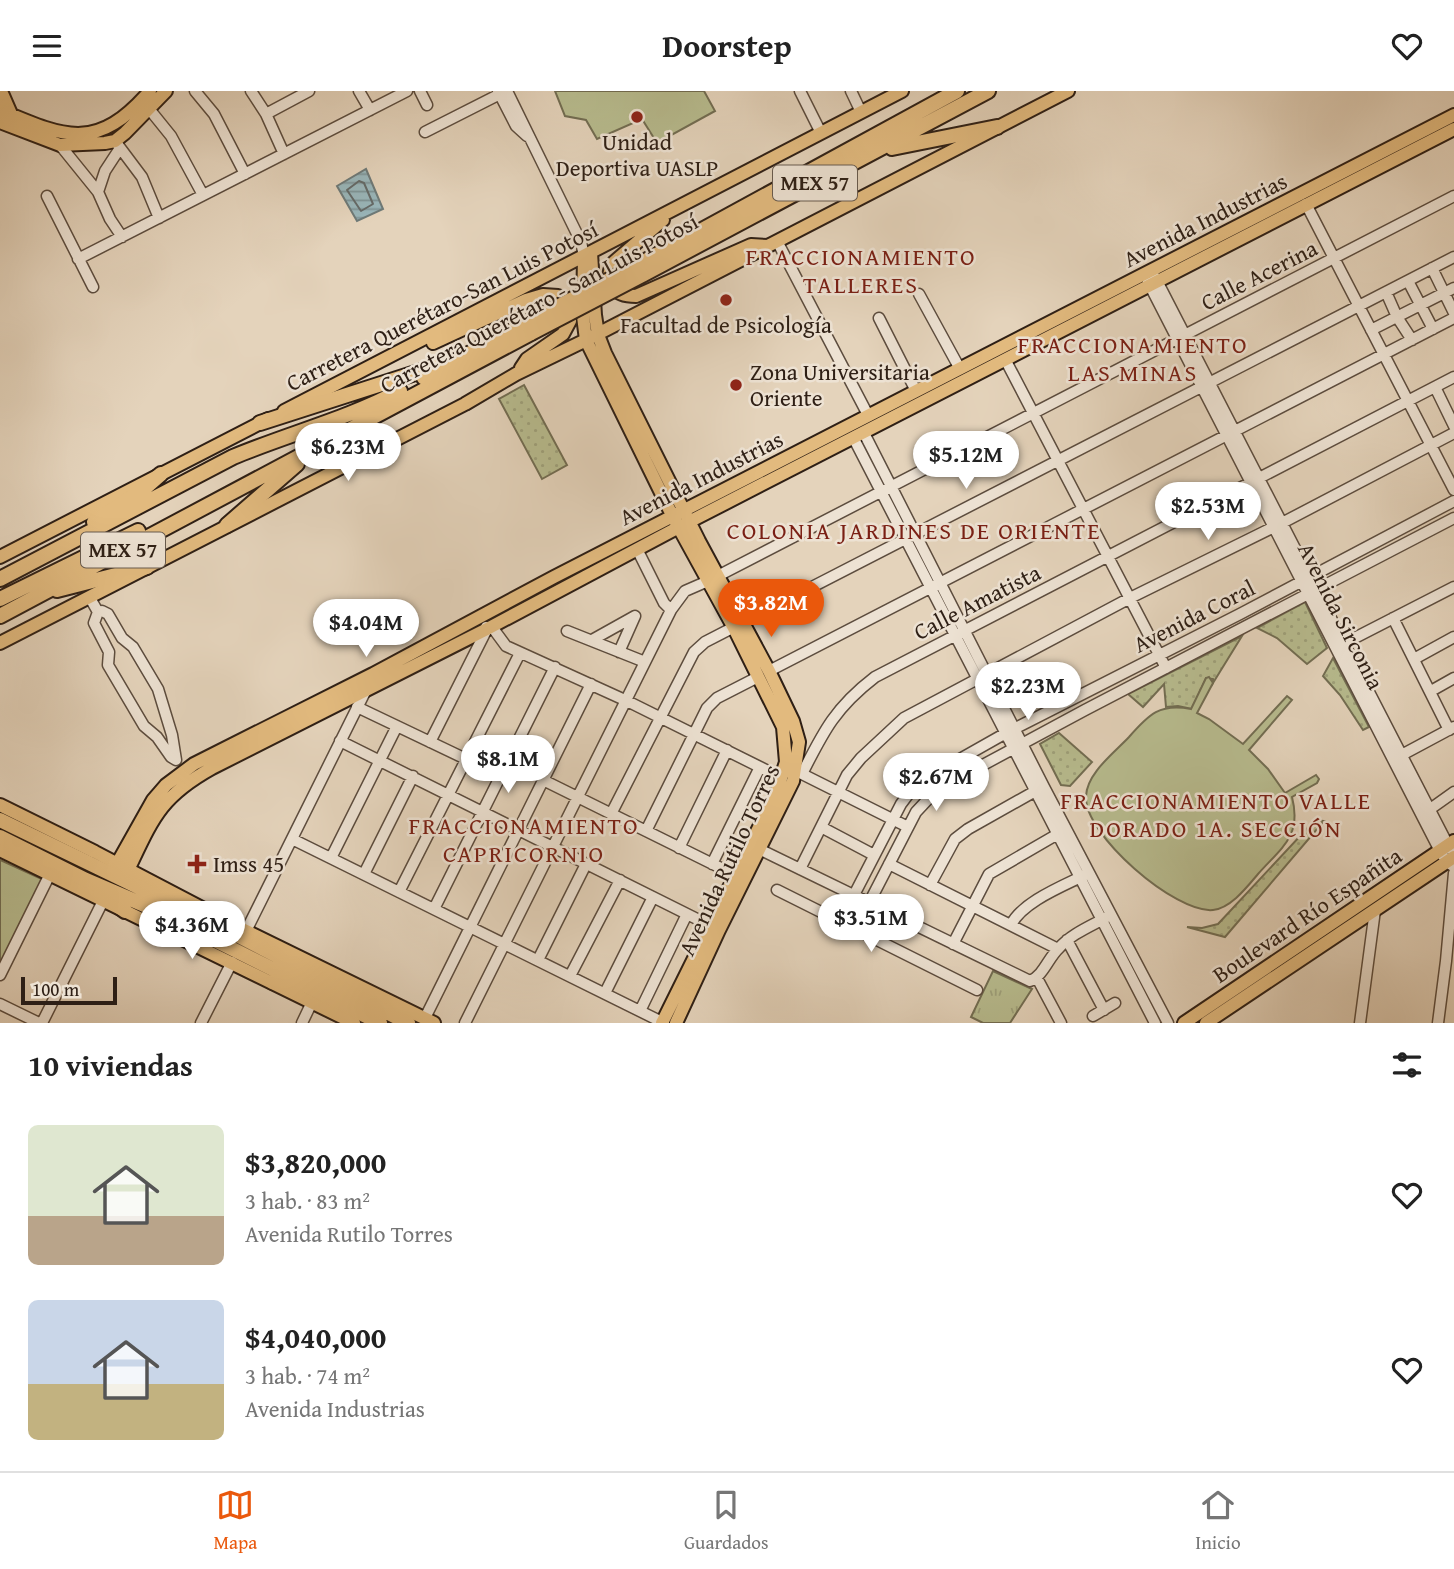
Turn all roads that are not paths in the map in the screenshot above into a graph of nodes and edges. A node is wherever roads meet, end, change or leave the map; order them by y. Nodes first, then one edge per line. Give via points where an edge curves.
1 (1, 91) edge
2 (150, 91) edge
3 (166, 91) edge
4 (195, 91) edge
5 (251, 91) edge
6 (307, 91) edge
7 (359, 91) edge
8 (407, 91) edge
9 (420, 91) edge
10 (800, 91) edge
11 (850, 91) edge
12 (902, 91) edge
13 (940, 91) edge
14 (957, 91) edge
15 (988, 91) edge
16 (1068, 91) edge
17 (501, 92) edge
18 (427, 105) dead end
19 (150, 110) junction
20 (370, 110) junction
21 (861, 112) junction
22 (266, 114) junction
23 (917, 114) junction
24 (3, 119) edge
25 (1453, 121) edge
26 (998, 127) junction
27 (425, 132) dead end
28 (821, 133) junction
29 (75, 140) junction
30 (60, 145) junction
31 (117, 145) junction
32 (873, 152) junction
33 (284, 154) junction
34 (245, 174) junction
35 (98, 192) junction
36 (203, 195) junction
37 (47, 196) dead end
38 (1454, 196) edge
39 (1306, 204) junction
40 (676, 208) junction
41 (159, 218) junction
42 (122, 237) junction
43 (773, 244) junction
44 (588, 255) junction
45 (1454, 257) edge
46 (1333, 258) junction
47 (78, 259) junction
48 (1432, 268) junction
49 (640, 270) junction
50 (1150, 278) junction
51 (1408, 281) junction
52 (93, 287) dead end
53 (1449, 290) edge
54 (1386, 292) junction
55 (919, 294) dead end
56 (1421, 304) junction
57 (1359, 306) junction
58 (1454, 316) edge
59 (1397, 317) junction
60 (879, 318) dead end
61 (528, 328) junction
62 (1433, 329) junction
63 (1371, 330) junction
64 (592, 337) junction
65 (1181, 337) junction
66 (1412, 340) junction
67 (1384, 355) junction
68 (385, 359) junction
69 (459, 359) junction
70 (1006, 361) junction
71 (960, 369) junction
72 (516, 374) junction
73 (1454, 377) edge
74 (1206, 385) junction
75 (1435, 387) junction
76 (916, 391) junction
77 (1407, 401) junction
78 (1033, 413) junction
79 (868, 415) junction
80 (260, 423) junction
81 (1454, 426) edge
82 (1231, 433) junction
83 (1454, 433) edge
84 (859, 436) junction
85 (320, 444) junction
86 (1431, 445) junction
87 (1058, 461) junction
88 (161, 474) junction
89 (1255, 480) junction
90 (245, 485) junction
91 (891, 486) junction
92 (1454, 490) edge
93 (881, 492) junction
94 (1454, 501) edge
95 (716, 508) junction
96 (1083, 509) junction
97 (1454, 518) edge
98 (682, 519) junction
99 (227, 525) junction
100 (1278, 525) junction
101 (917, 534) junction
102 (659, 538) junction
103 (75, 540) junction
104 (906, 540) junction
105 (694, 543) junction
106 (637, 549) junction
107 (1108, 556) junction
108 (0, 557) edge
109 (147, 567) junction
110 (0, 569) edge
111 (713, 578) junction
112 (0, 579) edge
113 (1306, 580) junction
114 (941, 581) junction
115 (930, 586) junction
116 (1454, 587) edge
117 (1312, 593) junction
118 (35, 596) junction
119 (90, 598) junction
120 (1130, 598) junction
121 (0, 599) edge
122 (631, 604) dead end
123 (671, 610) junction
124 (98, 612) junction
125 (0, 616) edge
126 (635, 617) junction
127 (1393, 618) junction
128 (487, 625) junction
129 (739, 626) junction
130 (965, 630) junction
131 (567, 631) dead end
132 (955, 635) junction
133 (1454, 637) edge
134 (122, 638) junction
135 (592, 640) junction
136 (0, 643) edge
137 (107, 646) junction
138 (1340, 646) junction
139 (619, 652) junction
140 (520, 653) junction
141 (1160, 655) junction
142 (1414, 659) junction
143 (645, 662) junction
144 (555, 667) junction
145 (1166, 668) junction
146 (390, 672) junction
147 (988, 673) junction
148 (373, 674) junction
149 (764, 674) junction
150 (1454, 678) edge
151 (977, 679) junction
152 (591, 684) junction
153 (366, 690) junction
154 (1431, 691) junction
155 (1076, 697) junction
156 (627, 701) junction
157 (357, 707) junction
158 (1085, 710) junction
159 (661, 717) junction
160 (397, 726) junction
161 (1452, 728) edge
162 (169, 730) junction
163 (260, 731) junction
164 (1010, 731) junction
165 (694, 734) junction
166 (157, 737) junction
167 (340, 741) junction
168 (430, 742) junction
169 (1018, 746) junction
170 (727, 750) junction
171 (241, 752) junction
172 (1397, 757) junction
173 (466, 759) junction
174 (379, 760) junction
175 (179, 765) junction
176 (760, 767) junction
177 (793, 775) junction
178 (413, 776) junction
179 (543, 781) junction
180 (1040, 789) junction
181 (838, 792) junction
182 (1454, 792) edge
183 (448, 795) junction
184 (578, 798) junction
185 (0, 805) edge
186 (482, 812) junction
187 (1425, 812) junction
188 (611, 814) junction
189 (892, 819) junction
190 (0, 821) edge
191 (821, 827) junction
192 (908, 827) junction
193 (518, 829) junction
194 (646, 831) junction
195 (1062, 831) junction
196 (0, 837) edge
197 (292, 839) junction
198 (554, 847) junction
199 (679, 848) junction
200 (759, 849) junction
201 (0, 850) edge
202 (874, 855) junction
203 (0, 856) edge
204 (1451, 857) edge
205 (331, 858) junction
206 (586, 864) junction
207 (712, 864) junction
208 (889, 864) junction
209 (123, 867) junction
210 (800, 869) junction
211 (47, 873) junction
212 (364, 874) junction
213 (735, 875) junction
214 (1084, 875) junction
215 (86, 880) junction
216 (620, 880) junction
217 (930, 885) junction
218 (778, 890) dead end
219 (399, 892) junction
220 (854, 895) junction
221 (653, 897) junction
222 (103, 901) junction
223 (869, 903) junction
224 (972, 905) junction
225 (179, 909) junction
226 (435, 909) junction
227 (1375, 910) junction
228 (125, 911) junction
229 (888, 912) junction
230 (687, 914) junction
231 (1106, 918) junction
232 (227, 921) junction
233 (1011, 925) junction
234 (470, 927) junction
235 (714, 928) junction
236 (246, 931) junction
237 (874, 939) junction
238 (1067, 940) junction
239 (504, 944) junction
240 (953, 944) junction
241 (1058, 949) junction
242 (537, 960) junction
243 (232, 961) junction
244 (1450, 962) edge
245 (0, 975) edge
246 (570, 976) junction
247 (1033, 980) junction
248 (273, 982) junction
249 (351, 983) joint
250 (978, 991) dead end
251 (605, 993) junction
252 (333, 999) junction
253 (313, 1002) junction
254 (1115, 1003) dead end
255 (0, 1004) edge
256 (1104, 1010) junction
257 (640, 1011) junction
258 (1093, 1016) dead end
259 (426, 1021) edge
260 (41, 1023) edge
261 (201, 1023) edge
262 (302, 1023) edge
263 (354, 1023) edge
264 (380, 1023) edge
265 (408, 1023) edge
266 (465, 1023) edge
267 (663, 1023) edge
268 (676, 1023) edge
269 (1060, 1023) edge
270 (1155, 1023) edge
271 (1168, 1023) edge
272 (1184, 1023) edge
273 (1206, 1023) edge
274 (1360, 1023) edge
275 (1438, 1023) edge

1 - 24 main road
2 - 29 main road via 117,123
3 - 19 main road
4 - 34 street via 214,114
5 - 22 street
6 - 22 street
7 - 20 street
8 - 20 street
9 - 18 street
10 - 28 street
11 - 21 street
12 - 21 main road, Carretera Querétaro-San Luis Potosí
13 - 23 highway
14 - 23 highway, Carretera Querétaro - San Luis Potosí / MEX 57
15 - 32 highway, Carretera Querétaro - San Luis Potosí / MEX 57
16 - 26 main road
17 - 27 street
17 - 44 street
19 - 31 main road
19 - 36 street via 172,136
20 - 33 street
21 - 28 main road, Carretera Querétaro-San Luis Potosí
22 - 33 street
23 - 49 highway, Carretera Querétaro - San Luis Potosí / MEX 57
24 - 29 main road
24 - 30 main road
25 - 39 main road, Avenida Industrias
25 - 50 main road, Avenida Industrias
26 - 32 highway
26 - 43 main road
28 - 40 main road, Carretera Querétaro-San Luis Potosí
29 - 30 main road
29 - 31 main road
30 - 35 street
31 - 35 street
31 - 41 street via 142,177
32 - 49 highway, Carretera Querétaro - San Luis Potosí / MEX 57
33 - 34 street
34 - 36 street
35 - 42 street
36 - 41 street
37 - 47 street
38 - 46 street, Calle Acerina
39 - 46 street
39 - 50 main road, Avenida Industrias
40 - 43 main road via 613,263 610,282 623,296 636,296 751,245
40 - 44 main road, Carretera Querétaro-San Luis Potosí
41 - 42 street
42 - 47 street
43 - 64 main road
43 - 79 street
44 - 64 main road, Avenida Rutilo Torres
44 - 68 main road, Carretera Querétaro-San Luis Potosí
45 - 48 street
46 - 57 street
46 - 65 street, Calle Acerina
47 - 52 street
48 - 51 street
48 - 53 street
49 - 61 highway, Carretera Querétaro - San Luis Potosí / MEX 57, bridge
50 - 65 street, Avenida Sirconia
50 - 70 main road, Avenida Industrias
50 - 71 main road, Avenida Industrias
51 - 54 street
51 - 56 street
53 - 56 street
53 - 58 street
54 - 57 street
54 - 59 street
55 - 71 street
56 - 59 street
56 - 62 street
57 - 63 street
57 - 74 street
58 - 62 street
59 - 63 street
59 - 66 street
60 - 76 street
61 - 69 highway, Carretera Querétaro - San Luis Potosí / MEX 57
61 - 85 highway, Carretera Querétaro - San Luis Potosí / MEX 57
62 - 66 street
63 - 67 street
64 - 72 main road
64 - 98 main road, Avenida Rutilo Torres
65 - 74 street, Avenida Sirconia
65 - 78 street, Calle Acerina
66 - 67 street
67 - 77 street
67 - 82 street
68 - 72 main road via 400,357 526,300 558,296 568,306 570,321 563,334 527,359
68 - 80 main road, Carretera Querétaro-San Luis Potosí
69 - 80 highway
69 - 103 highway, Carretera Querétaro - San Luis Potosí / MEX 57 via 346,416 233,457
70 - 78 street
70 - 84 main road, Avenida Industrias
71 - 76 main road, Avenida Industrias
72 - 99 main road
73 - 75 street, Calle Amatista
74 - 82 street, Avenida Sirconia
74 - 87 street
75 - 77 street, Calle Amatista
75 - 81 street
76 - 79 main road, Avenida Industrias
77 - 86 street
77 - 89 street, Calle Amatista
78 - 87 street
78 - 91 street, Calle Acerina
79 - 98 main road, Avenida Industrias
80 - 88 main road, Carretera Querétaro-San Luis Potosí
82 - 89 street, Avenida Sirconia
82 - 96 street
83 - 86 street
84 - 91 street
84 - 93 street
84 - 95 main road, Avenida Industrias
85 - 90 highway, Carretera Querétaro - San Luis Potosí / MEX 57
85 - 99 highway
86 - 92 street
86 - 100 street
87 - 96 street
87 - 101 street
88 - 103 highway
88 - 108 main road, Carretera Querétaro-San Luis Potosí
89 - 100 street, Avenida Sirconia
89 - 107 street, Calle Amatista
90 - 118 highway, Carretera Querétaro - San Luis Potosí / MEX 57
90 - 121 highway via 227,487
91 - 93 street, Calle Acerina
91 - 101 street
93 - 104 street
93 - 111 street, Calle Acerina
94 - 113 street, Avenida Coral
95 - 98 main road, Avenida Industrias
95 - 105 main road
96 - 107 street
96 - 114 street
97 - 117 street, Avenida Coral
98 - 102 main road, Avenida Industrias
98 - 105 main road, Avenida Rutilo Torres
98 - 128 main road, Avenida Industrias via 554,577
99 - 109 main road
100 - 113 street, Avenida Sirconia
100 - 120 street
101 - 104 street
101 - 114 street
102 - 105 main road
102 - 106 main road, Avenida Industrias
103 - 110 highway via 57,541
103 - 112 highway, Carretera Querétaro - San Luis Potosí / MEX 57
104 - 115 street
104 - 129 street
105 - 111 main road, Avenida Rutilo Torres
106 - 123 street
106 - 128 main road, Avenida Industrias
107 - 120 street
107 - 130 street, Calle Amatista
109 - 118 highway
109 - 119 main road
111 - 123 street, Calle Acerina via 685,591
111 - 129 main road, Avenida Rutilo Torres
113 - 117 street, Avenida Sirconia
113 - 141 street, Avenida Coral
114 - 115 street
114 - 130 street
115 - 132 street
115 - 149 street
116 - 127 street
117 - 138 street, Avenida Sirconia
117 - 145 street, Avenida Coral
118 - 125 highway, Carretera Querétaro - San Luis Potosí / MEX 57
119 - 124 street
119 - 136 main road
120 - 141 street
120 - 147 street
122 - 126 street
123 - 143 street, Calle Acerina
124 - 134 street via 108,614
124 - 137 street via 94,623
126 - 135 street
126 - 139 street
127 - 138 street
127 - 142 street
128 - 140 street via 506,646
128 - 146 main road, Avenida Industrias
128 - 168 street
129 - 149 main road, Avenida Rutilo Torres
129 - 159 street via 694,652
130 - 132 street, Calle Amatista
130 - 147 street
131 - 135 street
132 - 151 street
132 - 177 street, Calle Amatista via 854,693
133 - 142 street
134 - 137 street
134 - 162 street via 133,647 158,689
135 - 139 street
137 - 166 street via 108,665 144,726
138 - 172 street, Avenida Sirconia
139 - 143 street
140 - 144 street
140 - 173 street
141 - 145 street
141 - 155 street, Avenida Coral
142 - 154 street
143 - 156 street, Calle Acerina
144 - 152 street
144 - 186 street
145 - 158 street, Avenida Coral
146 - 148 main road, Avenida Industrias
146 - 153 main road, Avenida Industrias
147 - 151 street
147 - 164 street
148 - 153 street
148 - 163 main road, Avenida Industrias
149 - 165 street via 717,698
149 - 177 main road, Avenida Rutilo Torres via 793,721 799,742
150 - 154 street
151 - 164 street
151 - 181 street via 904,718 861,758
152 - 156 street
152 - 179 street
153 - 157 street
153 - 171 main road, Avenida Industrias
154 - 161 street
155 - 158 street
155 - 164 street, Avenida Coral
156 - 159 street
156 - 184 street, Calle Acerina
157 - 160 street
157 - 167 street
158 - 169 street, Avenida Coral
159 - 165 street
159 - 188 street
160 - 168 street
160 - 174 street
161 - 172 street
162 - 166 street
162 - 175 street
163 - 171 main road
163 - 175 main road, Avenida Industrias
164 - 169 street
164 - 189 street, Avenida Coral via 930,776 910,792
165 - 170 street
165 - 194 street
166 - 175 street
167 - 174 street
167 - 197 street
168 - 173 street
169 - 180 street
169 - 192 street, Avenida Coral via 930,797
170 - 176 street
170 - 199 street
171 - 209 main road, Avenida Industrias via 192,779 164,803
172 - 187 street, Avenida Sirconia
173 - 183 street
174 - 178 street
174 - 205 street
175 - 209 main road, Avenida Industrias via 153,800
176 - 177 street
176 - 207 street
177 - 181 street
177 - 200 main road, Avenida Rutilo Torres
177 - 213 main road, Avenida Rutilo Torres
178 - 183 street
178 - 212 street
179 - 184 street
179 - 193 street
180 - 195 street
180 - 217 street via 955,839
181 - 189 street
181 - 191 street
182 - 187 street
183 - 186 street
183 - 219 street
184 - 188 street
184 - 198 street, Calle Acerina
185 - 209 main road
186 - 193 street
186 - 226 street
187 - 204 street, Avenida Sirconia
188 - 194 street
189 - 192 street
189 - 202 street, Avenida Coral
190 - 225 highway
191 - 202 street
191 - 210 street
192 - 208 street, Avenida Coral
193 - 198 street
193 - 234 street
194 - 199 street
195 - 214 street
195 - 224 street via 989,874
196 - 215 highway
197 - 205 street
197 - 236 street
198 - 206 street
198 - 239 street, Calle Acerina
199 - 207 street
200 - 210 street
200 - 235 main road, Avenida Rutilo Torres
201 - 211 main road
202 - 220 street, Avenida Coral
203 - 211 street
204 - 227 main road, Boulevard Río Españita
204 - 244 street
204 - 272 main road, Boulevard Río Españita
205 - 212 street
206 - 216 street
206 - 242 street
207 - 213 street
208 - 217 street
208 - 223 street, Avenida Coral
209 - 232 main road
210 - 220 street
211 - 222 main road
211 - 245 street
212 - 219 street
213 - 235 main road, Avenida Rutilo Torres
214 - 231 street
214 - 233 street via 1025,907
215 - 228 highway
215 - 252 highway
216 - 221 street
216 - 246 street
217 - 224 street
218 - 237 street
219 - 226 street
220 - 223 street
221 - 230 street
221 - 251 street
222 - 228 main road
222 - 260 street
223 - 229 street
224 - 233 street
224 - 240 street
225 - 232 highway
225 - 265 highway
226 - 234 street
227 - 273 main road, Boulevard Río Españita
227 - 274 street
228 - 243 main road
229 - 237 street
229 - 240 street
230 - 235 street
230 - 257 street
231 - 238 street
231 - 270 street
231 - 271 street
232 - 236 main road
233 - 241 street
234 - 239 street
234 - 259 street
235 - 267 main road, Avenida Rutilo Torres
235 - 268 main road, Avenida Rutilo Torres
236 - 249 main road
237 - 250 street
238 - 241 street
238 - 256 street
239 - 242 street
239 - 266 street, Calle Acerina
240 - 247 street
241 - 247 street
242 - 246 street
243 - 248 main road
243 - 261 street
244 - 275 street
246 - 251 street
247 - 269 street
248 - 252 highway
248 - 253 main road
249 - 259 highway via 363,994
251 - 257 street
252 - 264 highway
253 - 262 street
253 - 263 main road
254 - 256 street
255 - 260 street
256 - 258 street
257 - 267 street

